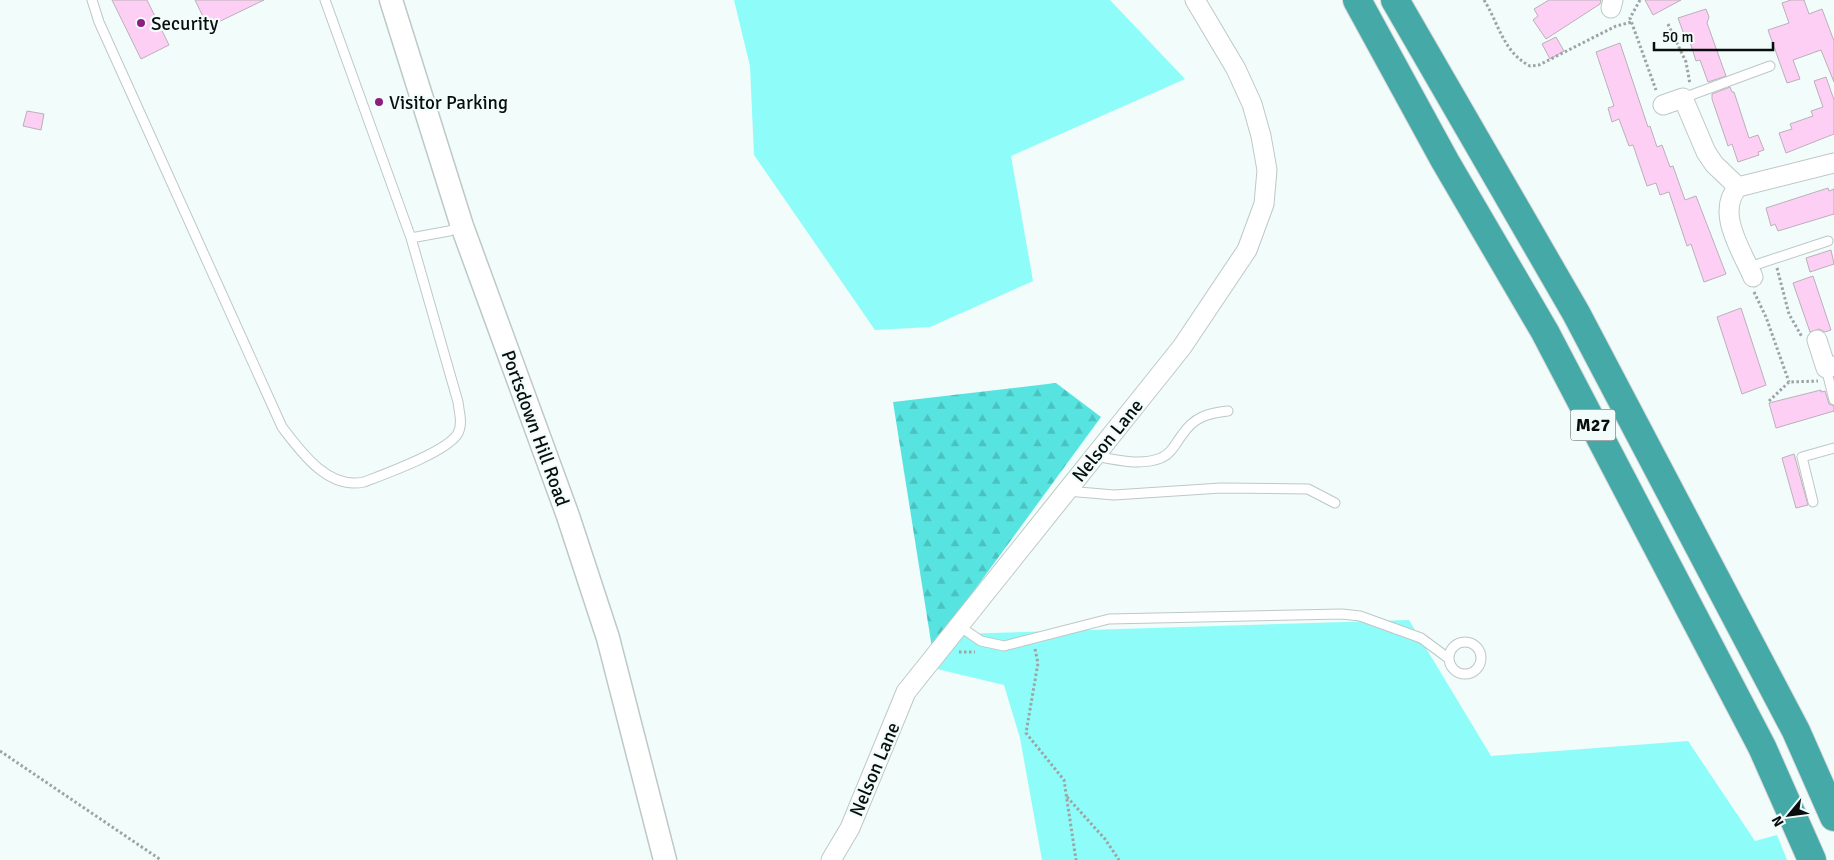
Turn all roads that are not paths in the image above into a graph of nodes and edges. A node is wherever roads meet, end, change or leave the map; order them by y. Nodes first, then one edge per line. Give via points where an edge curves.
1 (92, 0) edge
2 (325, 0) edge
3 (391, 0) edge
4 (1195, 0) edge
5 (1357, 0) edge
6 (1395, 0) edge
7 (1770, 66) dead end
8 (1688, 96) junction
9 (1663, 105) road end
10 (1834, 163) edge
11 (1738, 187) junction
12 (462, 226) junction
13 (411, 238) junction
14 (1828, 241) dead end
15 (1751, 272) joint
16 (1817, 340) road end
17 (1829, 371) edge
18 (1834, 400) edge
19 (1228, 411) dead end
20 (1834, 448) edge
21 (1095, 456) junction
22 (1067, 491) junction
23 (1813, 502) dead end
24 (1335, 503) dead end
25 (959, 626) junction
26 (1448, 658) dead end
27 (1834, 817) edge
28 (665, 860) edge
29 (831, 860) edge
30 (1812, 860) edge

1 - 13 lane via 99,22 282,427 321,471 352,484 434,452 458,434 461,421 458,402
2 - 13 lane
3 - 12 street, Portsdown Hill Road
4 - 21 street, Nelson Lane via 1236,69 1252,104 1262,136 1267,170 1264,204 1247,250 1187,339
5 - 30 highway, M27 via 1544,332 1762,747
6 - 27 highway, M27 via 1576,313 1796,731
7 - 8 lane
8 - 9 street
8 - 11 street via 1706,152
10 - 11 street
11 - 15 street via 1731,195 1728,209
12 - 13 lane
12 - 28 street, Portsdown Hill Road via 572,525 608,638
14 - 15 lane via 1775,258
16 - 17 street
17 - 18 lane
19 - 21 lane via 1195,419 1175,447 1159,459 1146,462
20 - 23 lane via 1802,457
21 - 22 street, Nelson Lane
22 - 24 lane via 1114,495 1221,488 1308,489
22 - 25 street, Nelson Lane
25 - 26 lane via 981,641 1004,646 1109,619 1342,614 1360,616 1421,638
25 - 29 street, Nelson Lane via 906,692 850,828

